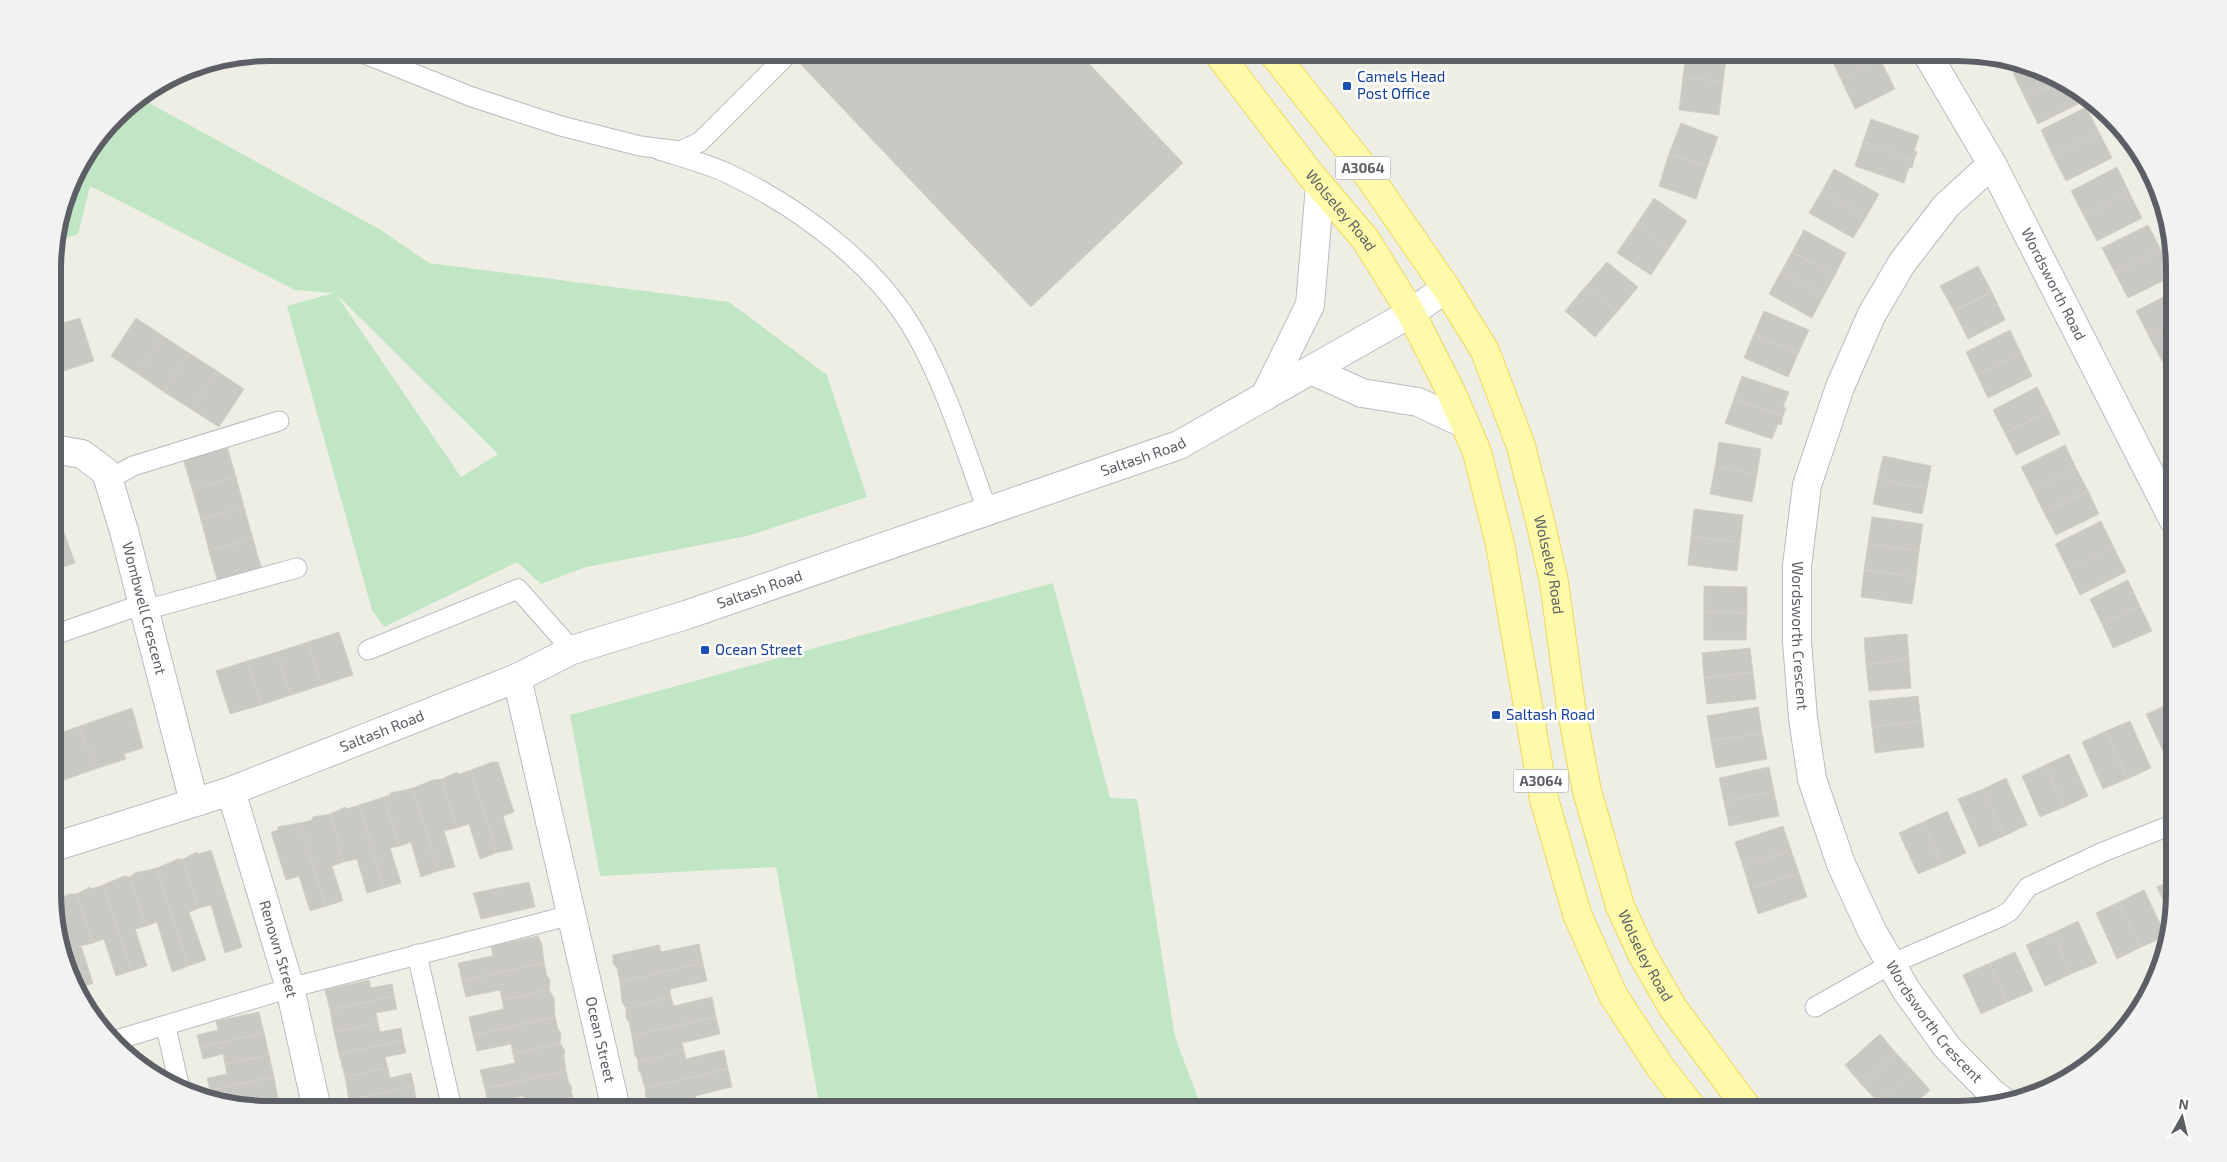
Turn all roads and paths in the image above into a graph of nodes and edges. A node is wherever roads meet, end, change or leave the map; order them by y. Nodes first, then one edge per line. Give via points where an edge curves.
1 (382, 61) edge
2 (781, 61) edge
3 (1224, 61) edge
4 (1279, 61) edge
5 (1931, 61) edge
6 (659, 150) junction
7 (1992, 164) junction
8 (1320, 186) junction
9 (1446, 288) junction
10 (1411, 314) junction
11 (1311, 370) junction
12 (1265, 396) junction
13 (279, 421) dead end
14 (1465, 424) junction
15 (61, 450) edge
16 (108, 480) junction
17 (2166, 503) edge
18 (988, 512) junction
19 (298, 568) dead end
20 (144, 607) junction
21 (61, 633) edge
22 (368, 650) dead end
23 (572, 650) junction
24 (517, 678) junction
25 (231, 791) junction
26 (194, 802) junction
27 (2166, 827) edge
28 (61, 845) edge
29 (571, 915) junction
30 (417, 954) junction
31 (1891, 964) junction
32 (290, 988) junction
33 (1815, 1007) dead end
34 (166, 1027) junction
35 (121, 1039) edge
36 (178, 1079) edge
37 (1998, 1097) edge
38 (316, 1101) edge
39 (450, 1101) edge
40 (614, 1101) edge
41 (1687, 1101) edge
42 (1742, 1101) edge

1 - 6 lane via 472,97 537,118
2 - 6 lane via 700,142 680,151
3 - 8 main road, Wolseley Road / A3064
4 - 9 main road, Wolseley Road / A3064 via 1359,162
5 - 7 street, Wordsworth Road
6 - 18 lane via 725,172 775,197 814,224 866,271 916,335 940,384
7 - 17 street, Wordsworth Road
7 - 31 street, Wordsworth Crescent via 1946,206 1902,262 1872,314 1840,388 1806,485 1797,566 1797,641 1812,780 1841,864 1872,932
8 - 10 main road, Wolseley Road / A3064 via 1366,240
8 - 12 street via 1310,305
9 - 10 street, Saltash Road
9 - 42 main road, Wolseley Road / A3064 via 1485,351 1521,446 1554,582 1571,707 1587,791 1620,906 1642,954 1673,1008
10 - 11 street, Saltash Road
10 - 14 main road, Wolseley Road / A3064
11 - 12 street, Saltash Road
11 - 14 street via 1362,393 1418,402
12 - 18 street, Saltash Road via 1179,445
13 - 16 lane via 133,466
14 - 41 main road, Wolseley Road / A3064 via 1477,452 1500,544 1544,799 1577,914 1614,995 1660,1067
15 - 16 street, Wombwell Crescent via 82,454 106,472
16 - 20 street, Wombwell Crescent
18 - 23 street, Saltash Road via 686,615
19 - 20 lane
20 - 21 lane
20 - 26 street, Wombwell Crescent
22 - 23 lane via 518,589
23 - 24 street, Saltash Road
24 - 25 street, Saltash Road
24 - 29 street, Ocean Street
25 - 26 street, Saltash Road
25 - 32 street, Renown Street
26 - 28 street, Saltash Road
27 - 31 lane via 2028,887 2010,911 2000,918
29 - 30 lane
29 - 40 street, Ocean Street
30 - 32 lane
30 - 39 lane
31 - 33 lane
31 - 37 street, Wordsworth Crescent via 1947,1047
32 - 34 lane
32 - 38 street, Renown Street
34 - 35 lane
34 - 36 lane

